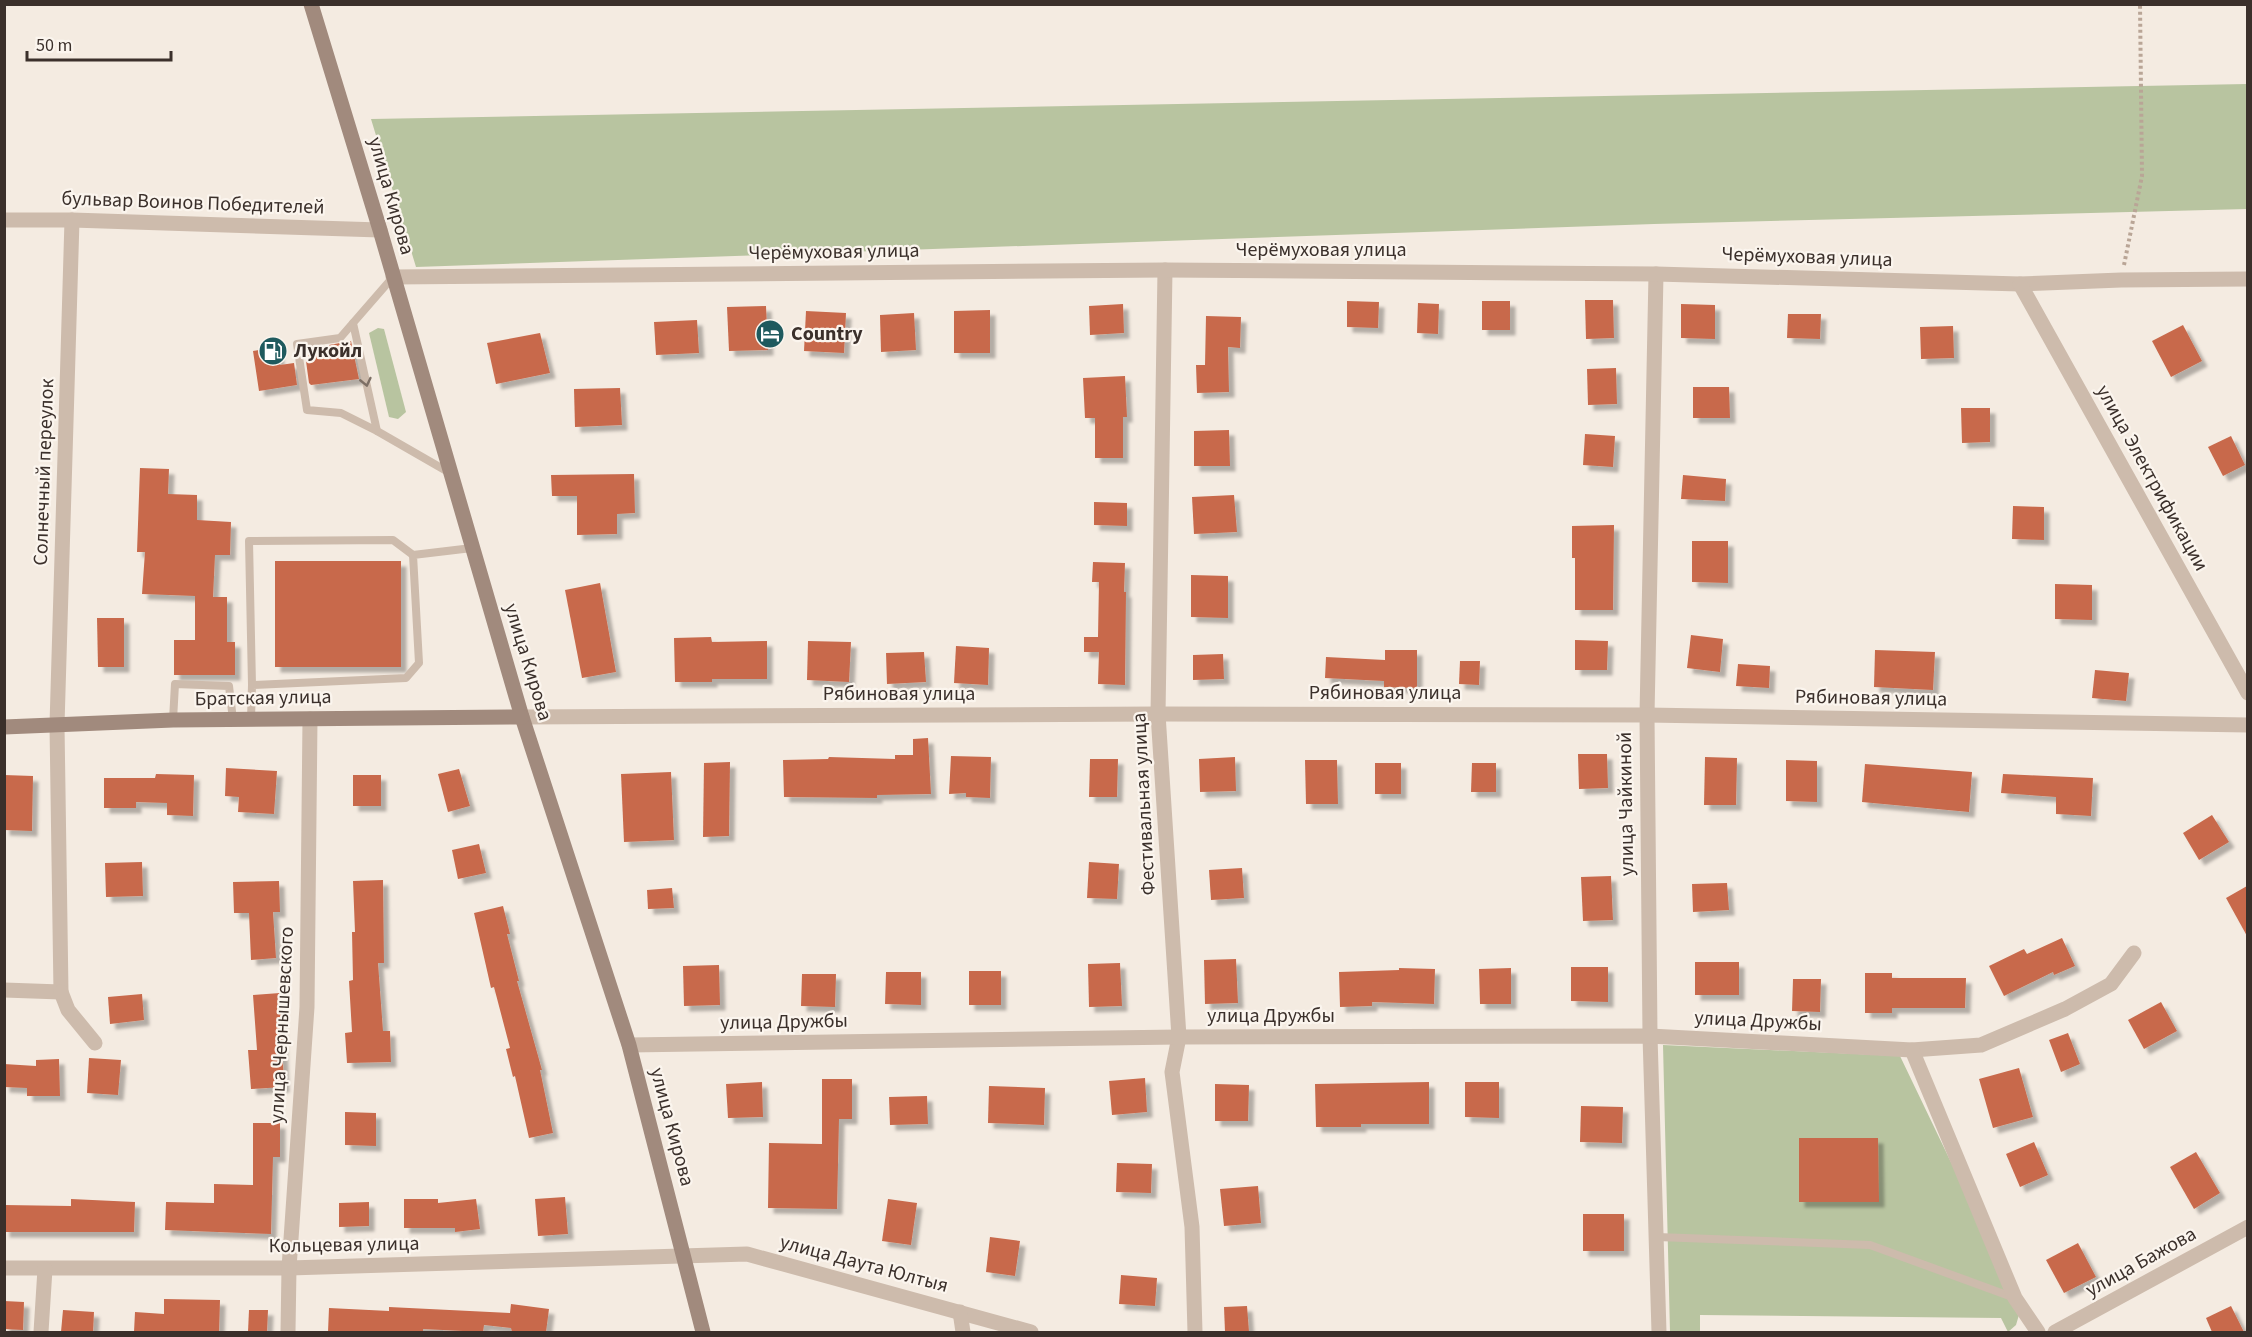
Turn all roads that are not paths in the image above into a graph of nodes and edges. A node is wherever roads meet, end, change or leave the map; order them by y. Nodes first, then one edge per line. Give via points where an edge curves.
1 (311, 4) edge
2 (4, 220) edge
3 (72, 220) junction
4 (380, 230) junction
5 (1165, 270) junction
6 (1656, 274) junction
7 (393, 277) junction
8 (2247, 279) edge
9 (2020, 284) junction
10 (353, 323) junction
11 (377, 431) junction
12 (450, 473) junction
13 (472, 548) junction
14 (413, 555) junction
15 (252, 685) junction
16 (2247, 693) edge
17 (1158, 714) junction
18 (1647, 715) junction
19 (522, 717) junction
20 (251, 719) junction
21 (310, 719) junction
22 (173, 720) junction
23 (233, 720) junction
24 (57, 725) junction
25 (2247, 725) edge
26 (4, 727) edge
27 (2134, 953) dead end
28 (4, 990) edge
29 (61, 992) junction
30 (1650, 1036) junction
31 (1179, 1037) junction
32 (95, 1042) dead end
33 (629, 1045) junction
34 (1912, 1050) junction
35 (2247, 1227) edge
36 (1657, 1237) junction
37 (684, 1256) junction
38 (4, 1268) edge
39 (289, 1268) junction
40 (45, 1269) junction
41 (2015, 1298) junction
42 (960, 1312) junction
43 (41, 1332) edge
44 (288, 1332) edge
45 (703, 1332) edge
46 (963, 1332) edge
47 (1031, 1332) edge
48 (1195, 1332) edge
49 (1659, 1332) edge
50 (2038, 1332) edge
51 (2055, 1332) edge

1 - 4 main road, улица Кирова
2 - 3 street, бульвар Воинов Победителей
3 - 4 street, бульвар Воинов Победителей
3 - 24 street, Солнечный переулок
4 - 7 main road, улица Кирова
5 - 6 street, Черёмуховая улица
5 - 7 street, Черёмуховая улица
5 - 17 street, Фестивальная улица
6 - 9 street, Черёмуховая улица
6 - 18 street, улица Чайкиной
7 - 10 lane
7 - 12 main road, улица Кирова
8 - 9 street, Черёмуховая улица
9 - 16 street, улица Электрификации
10 -> 11 lane
10 - 11 lane via 340,338 297,344 307,410 341,413
11 - 12 lane
12 - 13 main road, улица Кирова
13 - 14 lane
13 - 19 main road, улица Кирова
14 - 15 lane via 419,663 406,678
14 - 15 lane via 393,540 249,541
15 - 20 lane
17 - 18 street, Рябиновая улица
17 - 19 street, Рябиновая улица
17 - 31 street, Фестивальная улица
18 - 25 street, Рябиновая улица
18 - 30 street, улица Чайкиной
19 - 21 main road, Братская улица
19 - 33 main road, улица Кирова
20 - 21 main road, Братская улица
20 - 23 main road, Братская улица
21 - 39 street, улица Чернышевского via 307,1007
22 - 23 main road, Братская улица
22 - 23 lane via 175,684 229,686
22 - 24 main road, Братская улица
24 - 26 main road, Братская улица
24 - 29 street, Солнечный переулок
27 - 34 street, улица Дружбы via 2111,984 2065,1009 1982,1045
28 - 29 street
29 - 32 street via 68,1010
30 - 31 street, улица Дружбы
30 - 34 street, улица Дружбы
30 - 36 street, улица Чайкиной
31 - 33 street, улица Дружбы
31 - 48 street, Фестивальная улица via 1172,1072 1191,1227
33 - 37 main road, улица Кирова
34 - 41 street
35 - 51 street, улица Бажова
36 - 41 lane via 1870,1245
36 - 49 street, улица Чайкиной
37 - 39 street, Кольцевая улица
37 - 42 street, улица Даута Юлтыя via 747,1254
37 - 45 main road, улица Кирова
38 - 40 street, Кольцевая улица
39 - 40 street, Кольцевая улица
39 - 44 street, улица Чернышевского
40 - 43 street
41 - 50 street
42 - 46 street
42 - 47 street, улица Даута Юлтыя

